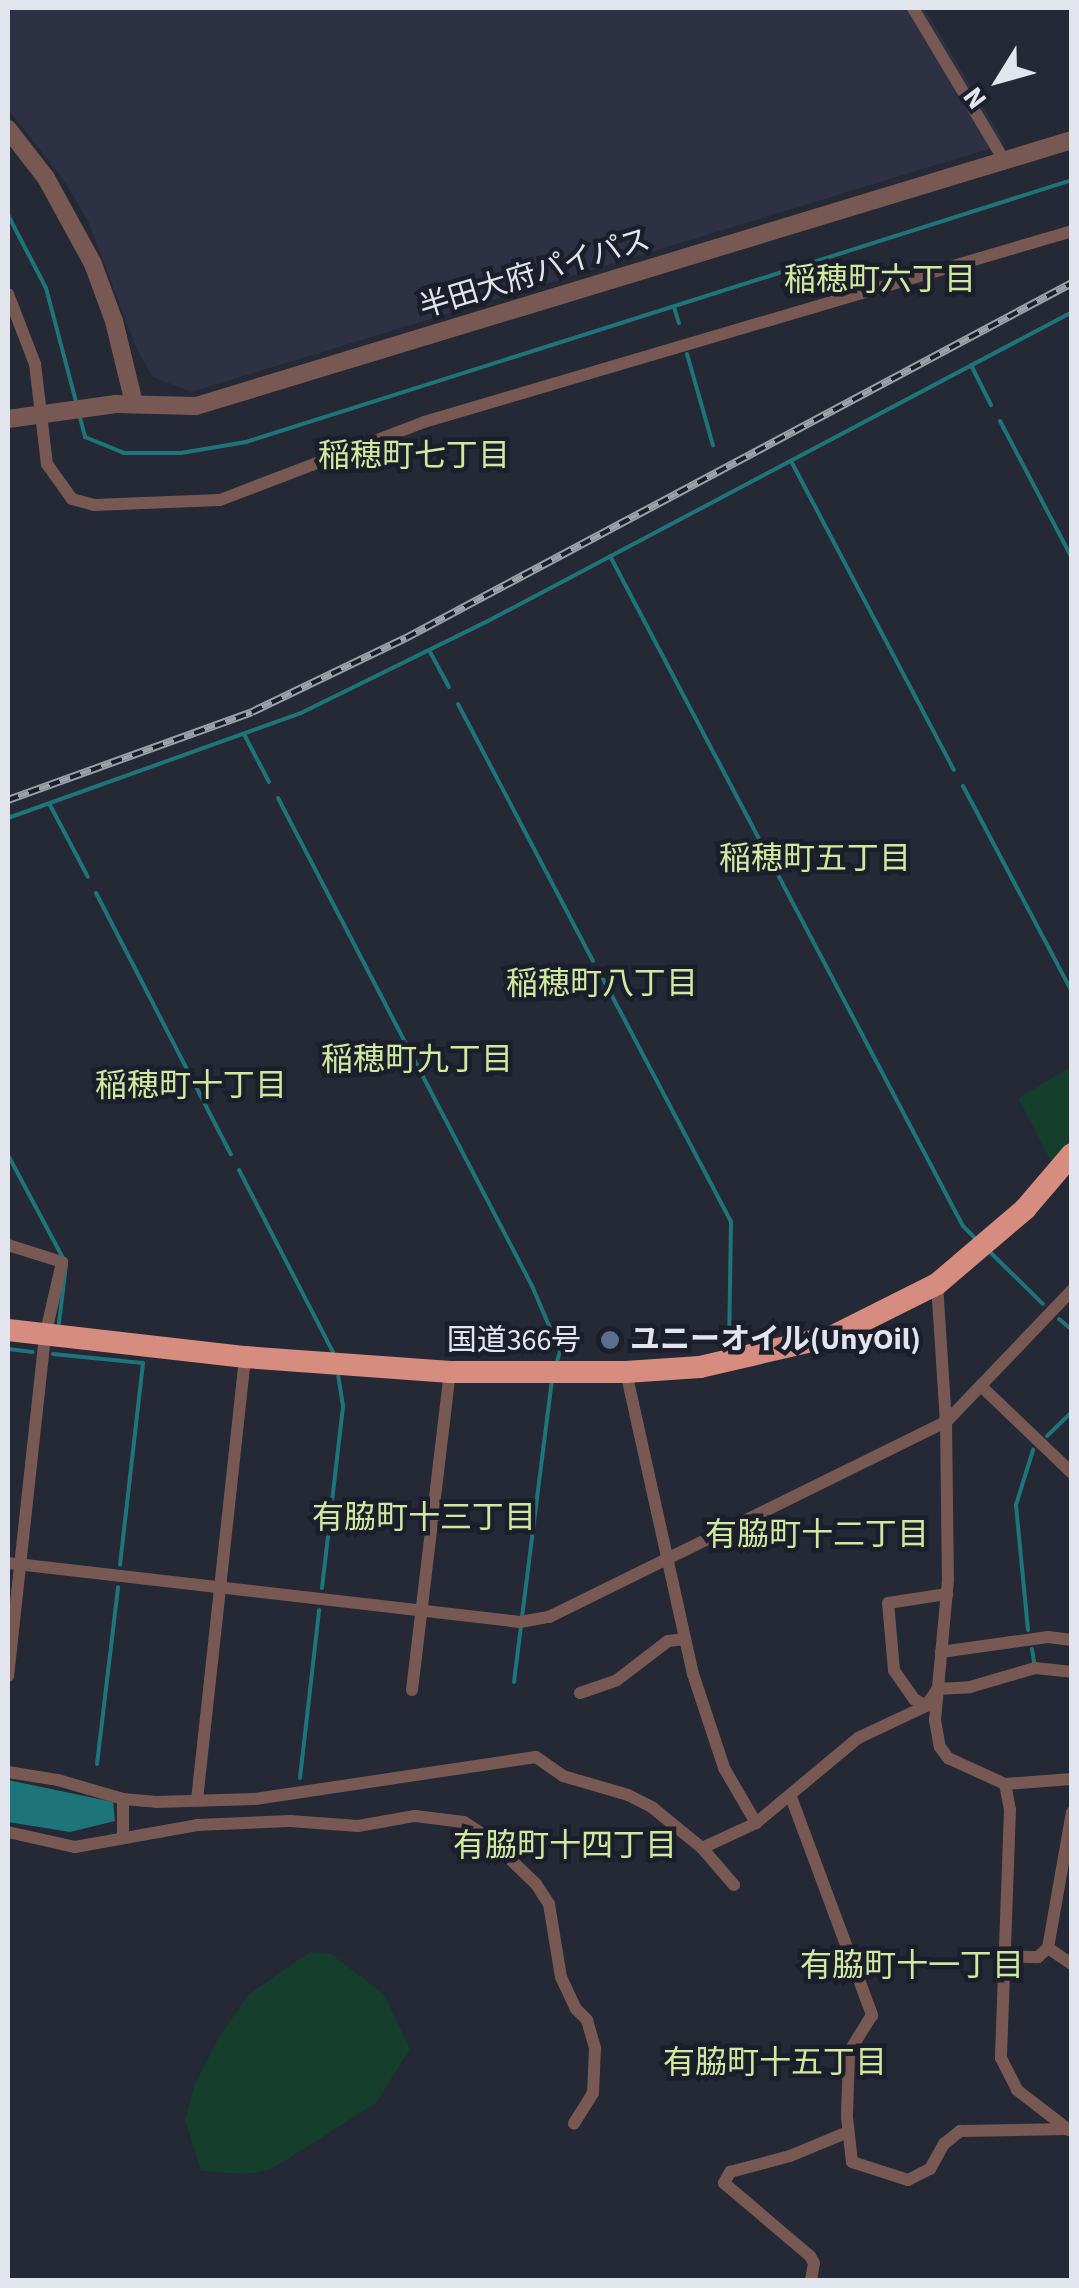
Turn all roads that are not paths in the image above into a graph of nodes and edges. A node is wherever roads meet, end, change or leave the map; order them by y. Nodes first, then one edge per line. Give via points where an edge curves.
1 (913, 8) edge
2 (8, 129) edge
3 (1072, 140) edge
4 (1004, 160) junction
5 (1072, 230) edge
6 (8, 294) edge
7 (125, 404) junction
8 (44, 411) junction
9 (8, 419) edge
10 (1072, 1154) edge
11 (8, 1245) edge
12 (937, 1284) junction
13 (1072, 1290) edge
14 (8, 1330) edge
15 (45, 1336) junction
16 (245, 1357) junction
17 (450, 1372) junction
18 (626, 1372) junction
19 (981, 1386) junction
20 (946, 1422) junction
21 (1072, 1473) edge
22 (671, 1559) junction
23 (14, 1564) edge
24 (222, 1588) junction
25 (947, 1594) junction
26 (421, 1610) junction
27 (685, 1639) junction
28 (1072, 1640) edge
29 (941, 1652) junction
30 (1072, 1672) edge
31 (8, 1676) edge
32 (938, 1689) junction
33 (412, 1690) dead end
34 (580, 1693) dead end
35 (926, 1706) junction
36 (8, 1772) edge
37 (1072, 1779) edge
38 (1005, 1784) junction
39 (791, 1797) junction
40 (123, 1799) junction
41 (197, 1800) junction
42 (1072, 1812) edge
43 (756, 1823) junction
44 (8, 1832) edge
45 (124, 1836) junction
46 (702, 1848) junction
47 (1066, 1882) edge
48 (734, 1885) dead end
49 (1048, 1948) junction
50 (1004, 1956) junction
51 (1072, 1964) edge
52 (574, 2123) dead end
53 (1070, 2131) edge
54 (848, 2132) junction
55 (811, 2280) edge

1 - 4 street
2 - 7 street via 46,178 92,264 114,322
3 - 4 street, 半田大府パイパス
4 - 7 street, 半田大府パイパス via 196,406
5 - 8 street via 424,422 220,500 94,505 72,499 47,464
6 - 8 street via 36,364
7 - 8 street, 半田大府パイパス
8 - 9 street, 半田大府パイパス
10 - 12 highway, 国道366号 via 1060,1178
11 - 15 street via 62,1262
12 - 18 highway, 国道366号 via 804,1346 700,1367
12 - 20 street
13 - 19 street
14 - 15 highway, 国道366号
15 - 16 highway, 国道366号
15 - 23 street
16 - 17 highway, 国道366号
16 - 24 street
17 - 18 highway, 国道366号
17 - 26 street
18 - 22 street
19 - 20 street
19 - 21 street
20 - 22 street
20 - 25 street
22 - 26 street via 535,1620
22 - 27 street
23 - 24 street
23 - 31 street
24 - 26 street
24 - 41 street
25 - 29 street
25 - 35 street via 888,1603 894,1670
26 - 33 street
27 - 34 street via 636,1661 617,1680
27 - 43 street via 724,1768
28 - 29 street via 1048,1637
29 - 32 street
30 - 32 street via 1035,1668
32 - 35 street
32 - 38 street via 935,1720 943,1753
35 - 39 street via 858,1738
36 - 40 street
37 - 38 street
38 - 50 street via 1010,1810
39 - 43 street
39 - 54 street via 872,2015 849,2052
40 - 41 street
40 - 45 street
41 - 46 street via 318,1792 536,1757 563,1776 628,1795
42 - 47 street
43 - 46 street
44 - 45 street via 74,1847
45 - 52 street via 290,1820 358,1826 415,1816 464,1822 487,1836 549,1904 561,1977 587,2020 595,2082
46 - 48 street
47 - 49 street
49 - 50 street via 1038,1957
49 - 51 street
50 - 53 street via 998,2033 1004,2070 1018,2090
53 - 54 street via 960,2131 930,2168 901,2180 852,2162
54 - 55 street via 730,2172 724,2183 810,2256

